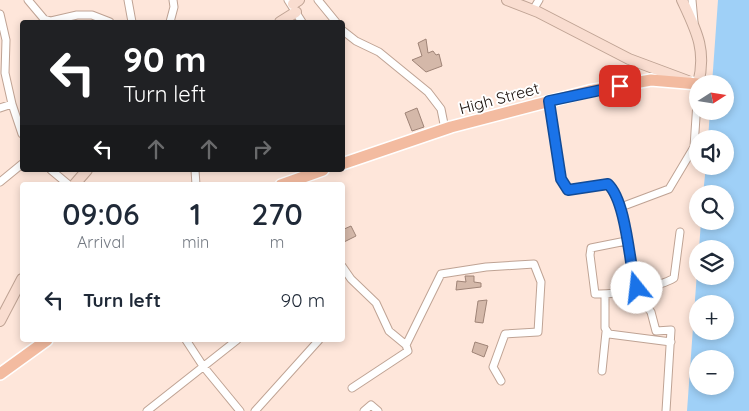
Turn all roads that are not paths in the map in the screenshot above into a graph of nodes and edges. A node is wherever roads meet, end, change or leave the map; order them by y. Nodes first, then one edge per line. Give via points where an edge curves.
1 (28, 0) edge
2 (128, 0) edge
3 (173, 0) edge
4 (318, 0) edge
5 (507, 0) edge
6 (539, 0) edge
7 (682, 0) edge
8 (692, 0) edge
9 (294, 4) edge
10 (533, 10) junction
11 (0, 14) edge
12 (48, 20) edge
13 (62, 20) edge
14 (105, 20) edge
15 (132, 20) edge
16 (171, 20) edge
17 (282, 20) edge
18 (301, 20) edge
19 (334, 20) edge
20 (695, 28) junction
21 (345, 32) edge
22 (700, 75) edge
23 (689, 82) edge
24 (689, 84) edge
25 (549, 101) junction
26 (12, 104) junction
27 (0, 108) edge
28 (696, 120) edge
29 (20, 128) edge
30 (445, 129) junction
31 (345, 163) edge
32 (20, 166) edge
33 (53, 172) edge
34 (85, 172) edge
35 (319, 172) edge
36 (0, 182) edge
37 (65, 182) edge
38 (77, 182) edge
39 (296, 182) edge
40 (622, 208) junction
41 (680, 232) dead end
42 (626, 241) junction
43 (345, 272) edge
44 (20, 283) edge
45 (637, 288) junction
46 (605, 294) junction
47 (0, 321) edge
48 (606, 332) junction
49 (44, 342) edge
50 (187, 342) edge
51 (234, 342) edge
52 (317, 342) edge
53 (671, 342) junction
54 (406, 345) junction
55 (203, 366) junction
56 (602, 372) dead end
57 (0, 374) edge
58 (501, 381) dead end
59 (352, 388) dead end
60 (147, 411) edge
61 (240, 411) edge
62 (254, 411) edge
63 (364, 411) edge
64 (378, 411) edge
65 (666, 411) edge

1 - 12 street
2 - 15 street
3 - 16 street
4 - 19 street
5 - 10 street
6 - 10 street
7 - 20 street
8 - 20 street
9 - 17 street
9 - 18 street
10 - 23 street via 629,59
11 - 26 street via 6,40 5,73
13 - 14 street via 77,15 92,15
20 - 22 street via 703,65
21 - 30 street via 379,52 428,92 441,109
24 - 25 main road, High Street via 652,80
25 - 30 main road, High Street
25 - 40 street via 561,179 568,190 608,184
26 - 27 street
26 - 29 street
28 - 40 street via 694,147 669,189
30 - 31 main road, High Street
32 - 36 street
33 - 37 street
34 - 38 street
35 - 39 main road
40 - 42 street
41 - 45 street via 674,278
42 - 45 street
42 - 46 street via 591,248 595,294
43 - 54 street via 376,303 389,331
44 - 47 street
45 - 46 street
45 - 53 street via 639,298 651,312 656,331 672,330
46 - 48 street
48 - 53 street
48 - 56 street
49 - 57 main road
50 - 55 street
51 - 55 street
52 - 62 street
53 - 65 street
54 - 58 street via 441,274 534,264 541,282 538,332 505,334 493,367
54 - 59 street via 408,351
55 - 60 street
55 - 61 street
63 - 64 street via 371,405

